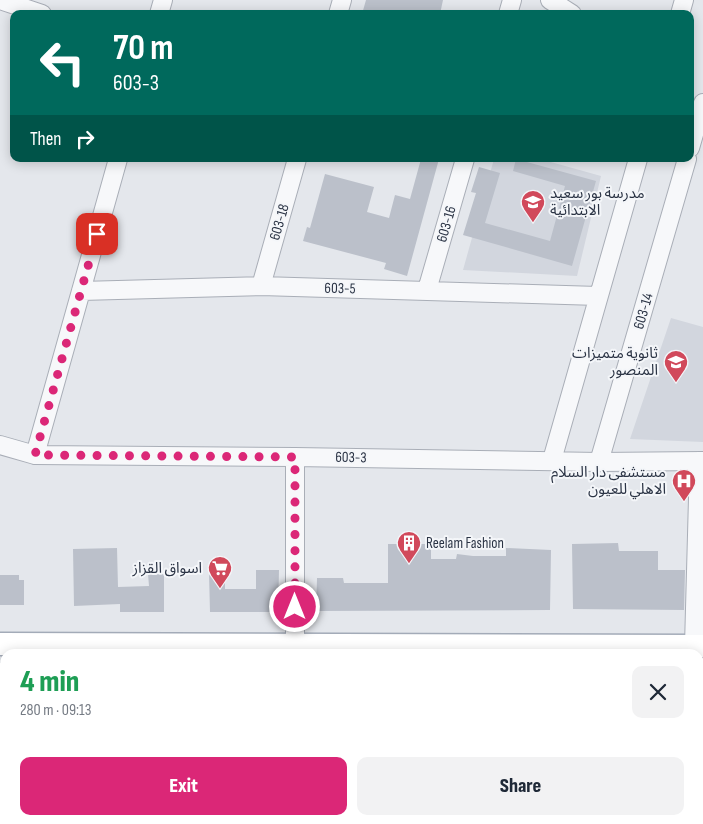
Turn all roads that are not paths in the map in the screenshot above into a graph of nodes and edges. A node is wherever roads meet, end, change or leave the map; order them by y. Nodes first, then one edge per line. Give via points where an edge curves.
1 (0, 0) edge
2 (550, 0) edge
3 (30, 10) edge
4 (566, 10) edge
5 (703, 103) edge
6 (699, 131) edge
7 (117, 162) edge
8 (296, 162) edge
9 (464, 162) edge
10 (637, 162) edge
11 (686, 162) edge
12 (260, 286) junction
13 (427, 290) junction
14 (81, 291) junction
15 (598, 296) junction
16 (0, 445) edge
17 (35, 455) junction
18 (295, 457) junction
19 (552, 460) junction
20 (701, 461) edge
21 (599, 462) junction
22 (0, 644) edge
23 (295, 645) junction
24 (698, 646) edge

1 - 3 street
2 - 4 street
5 - 6 street
7 - 14 street
8 - 12 street, 603-18
9 - 13 street, 603-16
10 - 15 street
11 - 21 street, 603-14
12 - 13 street, 603-5
12 - 14 street, 603-5
13 - 15 street, 603-5
14 - 17 street
15 - 19 street
16 - 17 street, 603-3
17 - 18 street, 603-3
18 - 19 street, 603-3
18 - 23 street
19 - 21 street, 603-3
20 - 21 street, 603-3
20 - 24 street
22 - 23 main road
23 - 24 main road

